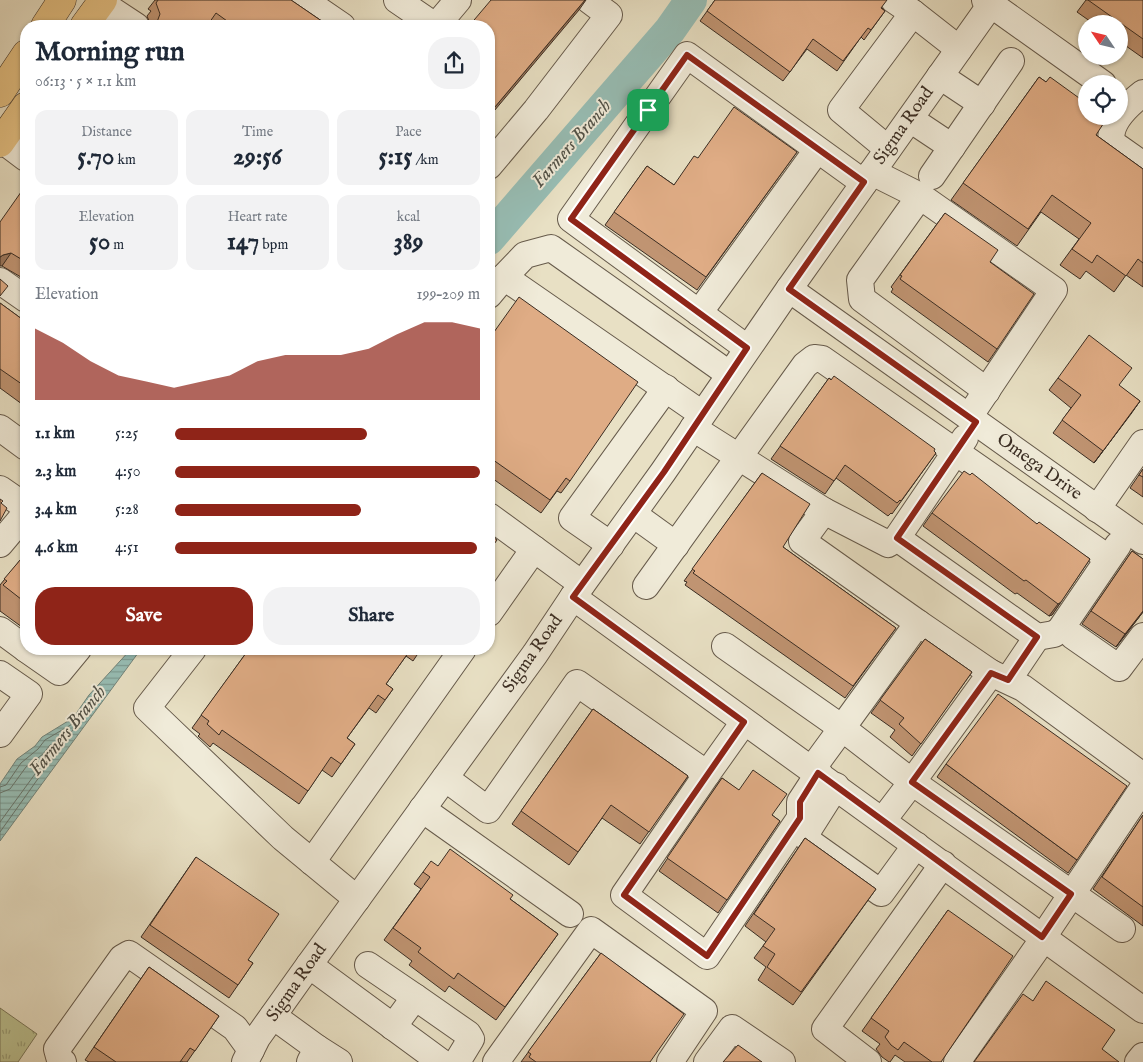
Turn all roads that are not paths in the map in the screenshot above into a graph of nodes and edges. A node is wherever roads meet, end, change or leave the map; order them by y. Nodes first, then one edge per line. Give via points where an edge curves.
1 (304, 0) edge
2 (397, 0) edge
3 (458, 0) edge
4 (589, 0) edge
5 (102, 1) edge
6 (990, 2) edge
7 (904, 7) edge
8 (88, 20) edge
9 (128, 20) edge
10 (333, 20) edge
11 (426, 20) edge
12 (440, 20) edge
13 (960, 49) junction
14 (1011, 61) dead end
15 (20, 63) edge
16 (1091, 75) edge
17 (940, 76) junction
18 (0, 93) edge
19 (1134, 101) edge
20 (982, 104) junction
21 (20, 115) edge
22 (910, 119) junction
23 (1, 142) edge
24 (952, 147) junction
25 (888, 149) junction
26 (817, 150) junction
27 (20, 154) edge
28 (495, 159) edge
29 (1143, 165) edge
30 (868, 177) junction
31 (926, 186) junction
32 (0, 281) edge
33 (496, 286) edge
34 (789, 289) junction
35 (20, 295) edge
36 (700, 313) junction
37 (747, 348) junction
38 (729, 374) junction
39 (666, 388) junction
40 (987, 391) junction
41 (973, 419) junction
42 (698, 421) junction
43 (0, 428) edge
44 (20, 443) edge
45 (1143, 444) edge
46 (956, 452) junction
47 (737, 457) junction
48 (0, 489) edge
49 (20, 503) edge
50 (1097, 509) junction
51 (824, 511) junction
52 (633, 514) junction
53 (495, 520) edge
54 (20, 521) edge
55 (1135, 536) edge
56 (897, 538) junction
57 (0, 544) edge
58 (611, 544) junction
59 (676, 545) junction
60 (534, 549) junction
61 (1108, 558) junction
62 (646, 586) dead end
63 (578, 590) junction
64 (495, 604) edge
65 (918, 623) junction
66 (0, 630) edge
67 (1073, 636) dead end
68 (1143, 636) edge
69 (1037, 637) junction
70 (20, 645) edge
71 (726, 646) dead end
72 (35, 655) edge
73 (73, 655) edge
74 (188, 655) edge
75 (459, 655) edge
76 (0, 674) edge
77 (1000, 677) junction
78 (744, 722) junction
79 (842, 728) junction
80 (0, 734) edge
81 (707, 774) junction
82 (822, 776) junction
83 (1143, 776) edge
84 (445, 778) junction
85 (912, 782) junction
86 (1143, 788) edge
87 (422, 809) junction
88 (1143, 812) edge
89 (883, 820) junction
90 (916, 845) junction
91 (312, 862) junction
92 (943, 864) junction
93 (1076, 897) junction
94 (357, 899) junction
95 (570, 914) dead end
96 (1122, 930) dead end
97 (1043, 938) junction
98 (309, 965) junction
99 (368, 965) dead end
100 (415, 997) junction
101 (1143, 1010) edge
102 (273, 1016) junction
103 (394, 1027) junction
104 (314, 1055) edge
105 (248, 1056) edge
106 (1143, 1056) edge
107 (63, 1062) edge
108 (339, 1062) edge
109 (441, 1062) edge
110 (457, 1062) edge
111 (496, 1062) edge
112 (670, 1062) edge
113 (707, 1062) edge
114 (782, 1062) edge
115 (868, 1062) edge
116 (957, 1062) edge
117 (1138, 1062) edge

1 - 10 street
2 - 11 street
3 - 12 street
4 - 28 street via 609,15
5 - 8 main road
5 - 9 street
6 - 13 street, Sigma Road
6 - 16 street
7 - 13 street
7 - 25 street via 841,110
13 - 17 street, Sigma Road
14 - 20 street
15 - 18 main road
17 - 20 street
17 - 22 street, Sigma Road
19 - 29 street via 1114,125 1111,138 1112,143
20 - 24 street
21 - 23 main road
22 - 24 street
22 - 25 street, Sigma Road
23 - 27 street
24 - 31 street
25 - 30 street, Sigma Road
26 - 30 street
26 - 36 street
26 - 36 street via 687,55 571,219
30 - 31 street
30 - 34 street, Sigma Road
31 - 40 street via 1054,290
31 - 40 street via 860,280 862,299
32 - 35 street
33 - 38 street via 525,255 551,248
33 - 39 street
34 - 37 street, Sigma Road
34 - 41 street, Omega Drive
36 - 37 street
37 - 38 street, Sigma Road
38 - 42 street, Sigma Road
39 - 42 street
39 - 58 street via 572,518
40 - 41 street
41 - 46 street
41 - 50 street, Omega Drive
42 - 47 street
42 - 52 street, Sigma Road
43 - 44 street
45 - 50 street
46 - 47 street via 822,359 814,358 805,365
46 - 56 street
46 - 61 street
47 - 51 street
47 - 59 street
48 - 49 street
50 - 55 street, Omega Drive
51 - 56 street via 888,544
51 - 65 street via 802,541
52 - 58 street, Sigma Road
52 - 59 street
53 - 60 street
54 - 57 street
55 - 61 street
56 - 69 street
58 - 63 street, Sigma Road
59 - 62 street
60 - 63 street
60 - 64 street
61 - 69 street via 1060,630
63 - 78 street
63 - 84 street, Sigma Road
65 - 77 street
65 - 79 street
66 - 70 street
67 - 68 street via 1119,668
69 - 77 street
71 - 79 street
72 - 73 street via 59,672
74 - 91 street via 146,708
75 - 91 street
76 - 80 street via 29,694
77 - 83 street via 1023,688
77 - 85 street
78 - 81 street
78 - 82 street
79 - 82 street
79 - 85 street
81 - 82 street via 624,895 707,956 800,818 800,802
81 - 84 street via 577,683 488,810
82 - 89 street
82 - 90 street via 805,836 812,844 881,892
84 - 87 street, Sigma Road
85 - 89 street
85 - 93 street
86 - 93 street
87 - 94 street, Sigma Road
87 - 95 street
88 - 93 street
89 - 90 street
90 - 92 street
91 - 94 street
92 - 97 street
92 - 115 street via 825,1029
93 - 96 street
93 - 97 street
94 - 98 street, Sigma Road
97 - 101 street
97 - 116 street
98 - 102 street, Sigma Road
98 - 103 street
99 - 100 street
100 - 103 street
100 - 110 street via 468,1034 470,1043
102 - 104 street
102 - 105 street, Sigma Road
103 - 109 street
104 - 108 street
105 - 107 street via 235,1028 129,954 122,958 57,1049
106 - 117 street
111 - 112 street via 591,930 704,1012
113 - 114 street via 732,1028

